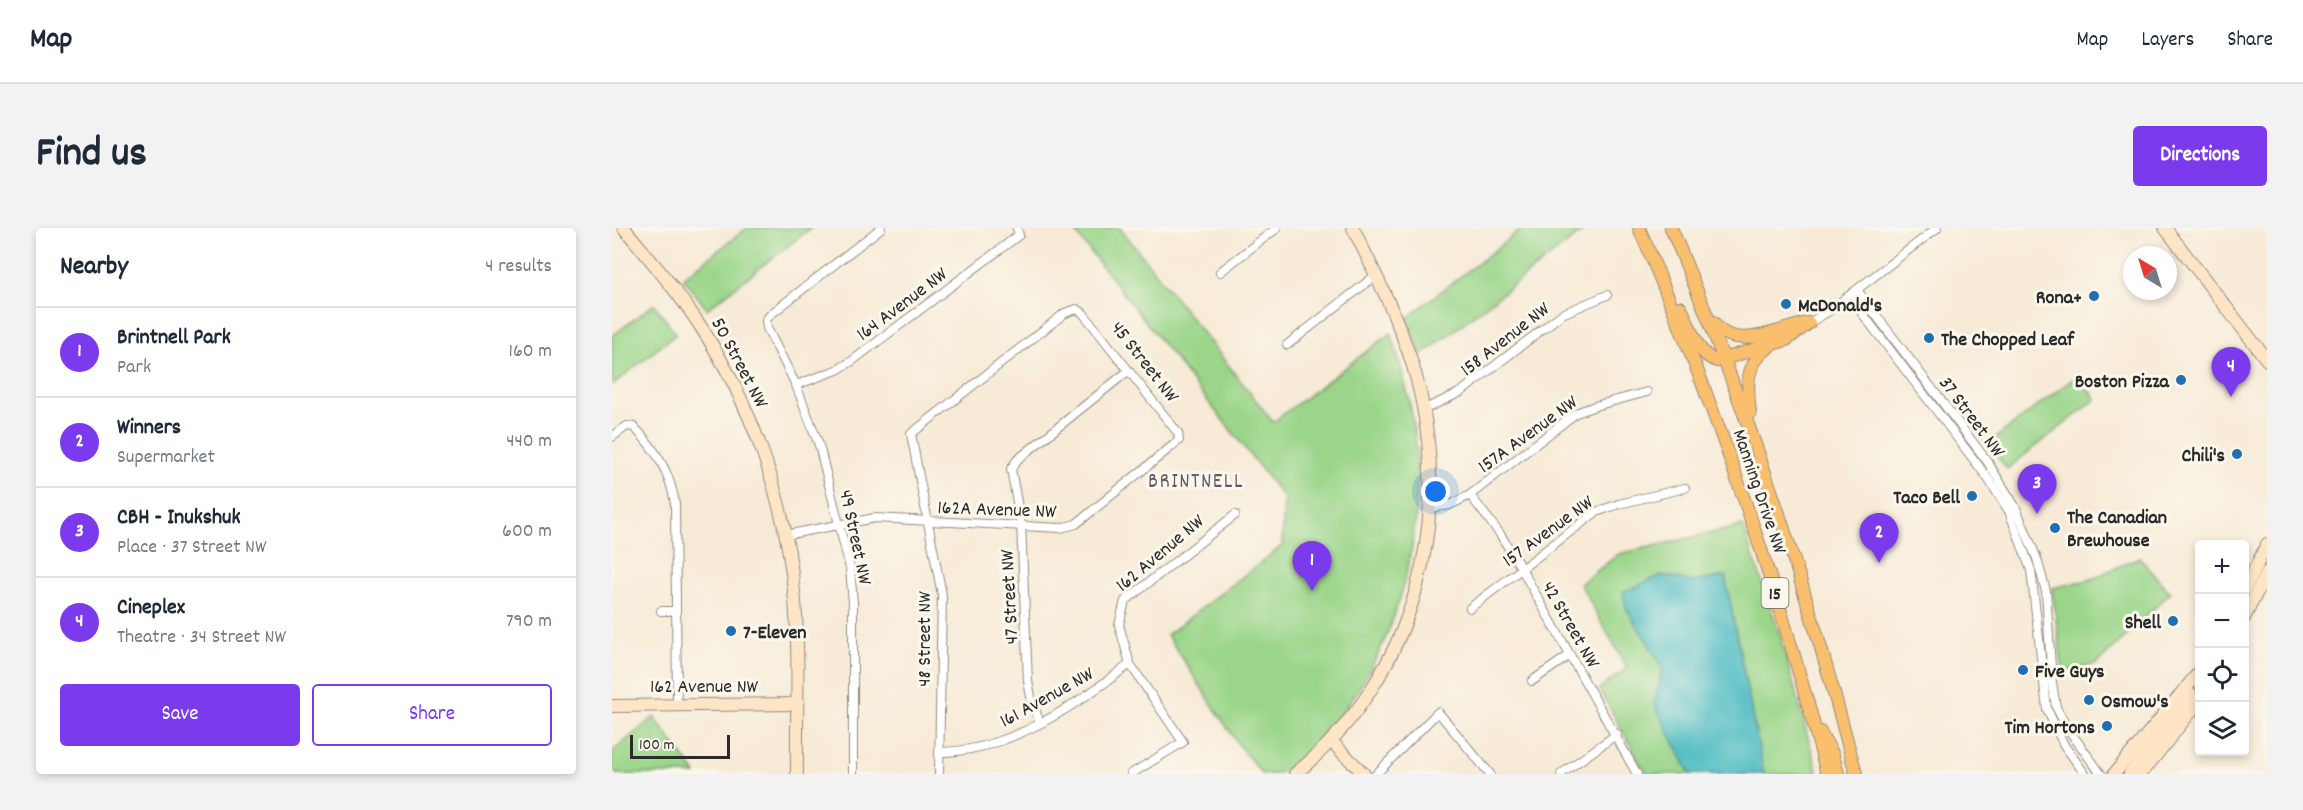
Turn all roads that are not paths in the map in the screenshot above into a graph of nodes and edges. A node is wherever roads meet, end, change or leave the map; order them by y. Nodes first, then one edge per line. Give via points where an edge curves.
1 (624, 228) edge
2 (881, 228) edge
3 (1277, 228) edge
4 (1353, 228) edge
5 (1639, 228) edge
6 (1671, 228) edge
7 (1937, 228) edge
8 (2165, 228) edge
9 (1018, 232) edge
10 (1220, 272) dead end
11 (1376, 276) junction
12 (1663, 284) junction
13 (1857, 290) junction
14 (1607, 295) dead end
15 (1849, 296) junction
16 (1708, 315) junction
17 (1809, 323) junction
18 (1774, 344) junction
19 (1287, 345) dead end
20 (1725, 360) junction
21 (2267, 360) edge
22 (1128, 371) junction
23 (796, 385) junction
24 (1647, 392) dead end
25 (1423, 410) junction
26 (1752, 432) junction
27 (911, 434) joint
28 (612, 437) edge
29 (1179, 440) joint
30 (1685, 488) dead end
31 (1470, 495) junction
32 (1429, 508) junction
33 (1235, 515) dead end
34 (927, 521) junction
35 (839, 523) junction
36 (1022, 524) junction
37 (785, 535) junction
38 (2267, 544) edge
39 (1521, 568) junction
40 (2267, 572) edge
41 (2249, 581) edge
42 (1470, 608) dead end
43 (2249, 608) edge
44 (661, 611) dead end
45 (675, 611) junction
46 (1570, 654) junction
47 (1130, 664) junction
48 (2195, 676) edge
49 (1532, 681) dead end
50 (2195, 687) edge
51 (2197, 702) edge
52 (676, 703) junction
53 (796, 704) junction
54 (612, 706) edge
55 (1810, 712) junction
56 (1040, 723) junction
57 (1617, 734) junction
58 (1332, 742) junction
59 (939, 752) junction
60 (797, 774) edge
61 (853, 774) edge
62 (939, 774) edge
63 (1131, 774) edge
64 (1295, 774) edge
65 (1364, 774) edge
66 (1376, 774) edge
67 (1490, 774) edge
68 (1561, 774) edge
69 (1637, 774) edge
70 (1827, 774) edge
71 (1838, 774) edge
72 (1856, 774) edge
73 (2085, 774) edge
74 (2101, 774) edge
75 (2114, 774) edge
76 (2130, 774) edge
77 (2141, 774) edge

1 - 37 main road, 50 Street NW via 697,321 733,382 766,463
2 - 23 street, 49 Street NW via 766,320
3 - 10 street
4 - 11 main road
5 - 12 main road, Manning Drive NW
6 - 16 main road, Manning Drive NW
7 - 13 street
8 - 21 main road
9 - 23 street, 164 Avenue NW via 852,362
11 - 19 street
11 - 25 main road via 1405,344
12 - 20 main road via 1682,309 1703,352 1710,359
12 - 55 main road, Manning Drive NW / 15 via 1714,414 1770,576
13 - 15 street
13 - 74 street, 37 Street NW via 1987,460 2016,508 2046,591 2056,707
14 - 25 street, 158 Avenue NW via 1563,314 1461,392
15 - 17 street
15 - 73 street, 37 Street NW via 2009,511 2031,570 2047,709 2064,745
16 - 17 main road via 1716,326 1740,338
16 - 20 main road, Manning Drive NW
17 - 18 main road via 1795,335
18 - 20 main road
18 - 26 main road via 1749,370
20 - 26 main road, Manning Drive NW
22 - 27 street, 45 Street NW via 1077,309 1065,313
22 - 29 street, 45 Street NW via 1178,433
22 - 36 street, 47 Street NW via 1017,460 1011,469
23 - 35 street, 49 Street NW via 819,445
24 - 31 street, 157A Avenue NW via 1576,413
25 - 32 main road via 1429,456
26 - 72 main road, Manning Drive NW / 15 via 1800,574
27 - 34 street, 48 Street NW
28 - 45 street via 631,425 660,461 671,485 675,504
29 - 36 street, 162A Avenue NW via 1076,524 1060,528
30 - 39 street, 157 Avenue NW via 1596,512
31 - 32 street, 157A Avenue NW via 1450,505
31 - 39 street, 42 Street NW
32 - 58 main road via 1421,570 1396,645 1372,692
33 - 47 street, 162 Avenue NW via 1125,601 1119,625
34 - 35 street, 162A Avenue NW via 875,518
34 - 36 street, 162A Avenue NW
34 - 59 street, 48 Street NW via 942,595
35 - 37 street, 162A Avenue NW
35 - 61 street, 49 Street NW via 852,594
36 - 56 street, 47 Street NW via 1028,681
37 - 53 main road, 50 Street NW via 795,600
38 - 41 main road
39 - 42 street, 157 Avenue NW
39 - 46 street, 42 Street NW
40 - 43 main road
44 - 45 street
45 - 52 street
46 - 49 street
46 - 57 street, 42 Street NW
47 - 56 street, 161 Avenue NW
47 - 63 street via 1183,742
48 - 75 main road
50 - 76 main road
51 - 77 main road
52 - 53 main road, 162 Avenue NW
52 - 54 main road, 162 Avenue NW
53 - 60 main road, 50 Street NW
55 - 70 main road, Manning Drive NW / 15
55 - 71 main road via 1833,755
56 - 59 street, 161 Avenue NW via 973,749
57 - 68 street
57 - 69 street, 42 Street NW
58 - 64 main road
58 - 65 main road
59 - 62 street, 48 Street NW
66 - 67 street via 1438,712

